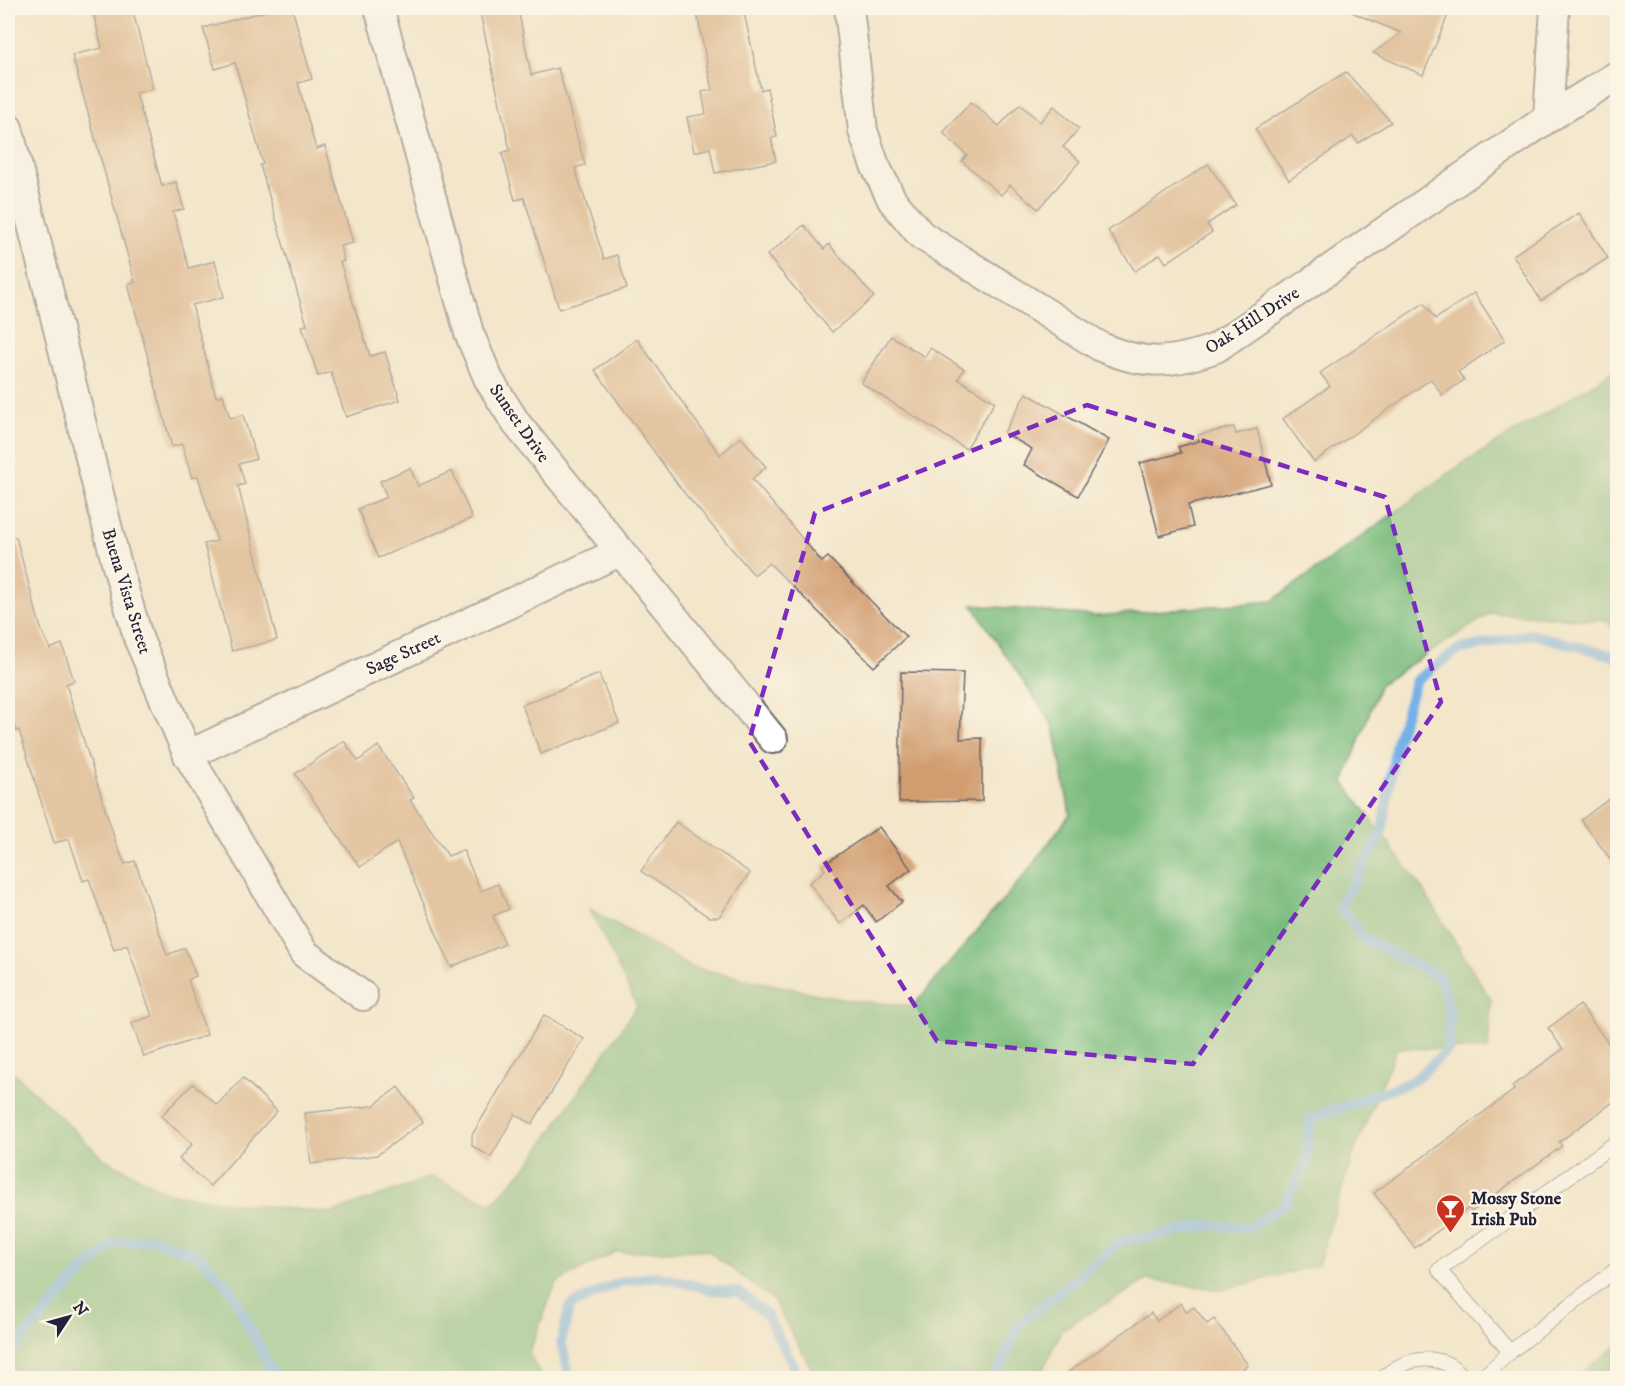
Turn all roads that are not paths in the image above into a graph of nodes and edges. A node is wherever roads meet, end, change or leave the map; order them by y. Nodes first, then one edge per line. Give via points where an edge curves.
1 (379, 8) edge
2 (849, 8) edge
3 (1555, 8) edge
4 (1617, 75) edge
5 (1548, 118) junction
6 (8, 128) edge
7 (619, 552) junction
8 (773, 739) dead end
9 (188, 754) junction
10 (363, 996) dead end
11 (1617, 1141) edge
12 (1617, 1268) edge
13 (1510, 1352) junction
14 (1383, 1378) edge
15 (1464, 1378) edge
16 (1482, 1378) edge

1 - 7 street, Sunset Drive via 469,333 489,380 516,423
2 - 5 street, Oak Hill Drive via 863,131 892,200 921,235 1101,347 1126,357 1156,362 1187,358 1216,348
3 - 5 street
4 - 5 street, Oak Hill Drive
6 - 9 street, Buena Vista Street via 117,566 139,640
7 - 8 street, Sunset Drive
7 - 9 street, Sage Street
9 - 10 street, Buena Vista Street via 304,953
11 - 13 lane via 1439,1270
12 - 13 lane
13 - 16 lane
14 - 15 lane via 1409,1361 1427,1359 1445,1363

